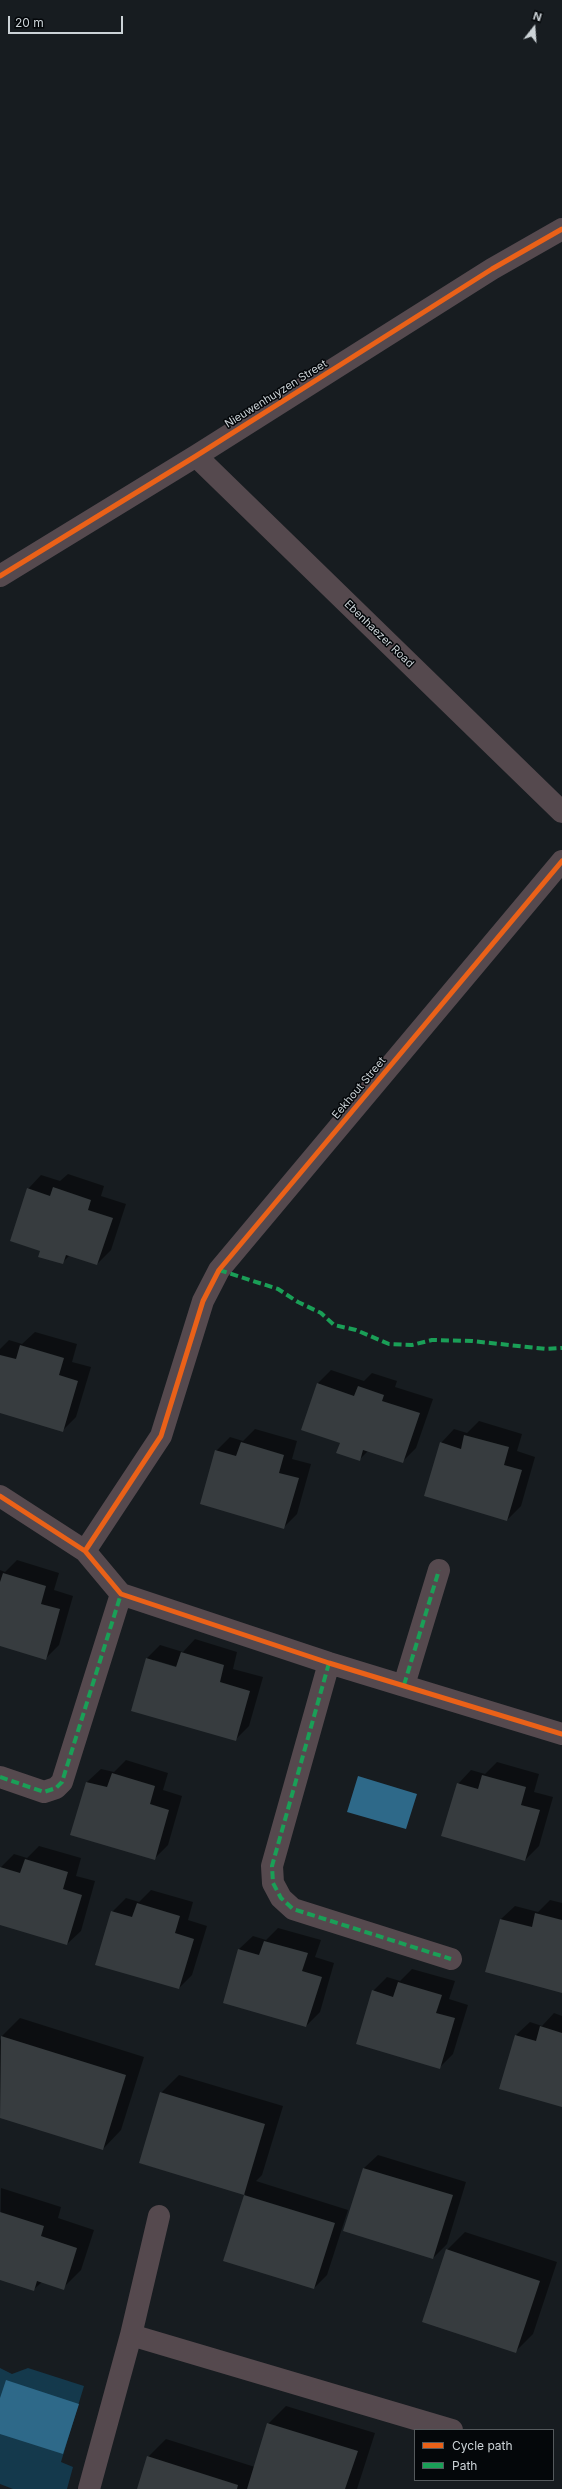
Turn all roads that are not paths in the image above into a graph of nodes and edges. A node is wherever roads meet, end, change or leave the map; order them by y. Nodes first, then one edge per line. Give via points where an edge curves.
1 (562, 229) edge
2 (196, 456) junction
3 (0, 576) edge
4 (562, 812) edge
5 (562, 861) edge
6 (0, 1496) edge
7 (85, 1551) junction
8 (439, 1570) dead end
9 (121, 1594) junction
10 (330, 1663) junction
11 (404, 1686) junction
12 (562, 1734) edge
13 (0, 1777) edge
14 (451, 1959) dead end
15 (159, 2216) dead end
16 (131, 2336) junction
17 (449, 2429) edge
18 (89, 2489) edge

1 - 2 street, Nieuwenhuyzen Street via 485,273
2 - 3 street, Nieuwenhuyzen Street
2 - 4 street, Ebenhaezer Road
5 - 7 street, Eekhout Street via 219,1270 203,1301 161,1436
6 - 7 street
7 - 9 street
8 - 11 street
9 - 10 street
9 - 13 street via 62,1782 56,1788 44,1792
10 - 11 street
10 - 14 street via 272,1866 273,1883 281,1898 293,1909
11 - 12 street
15 - 16 street
16 - 17 street
16 - 18 street

